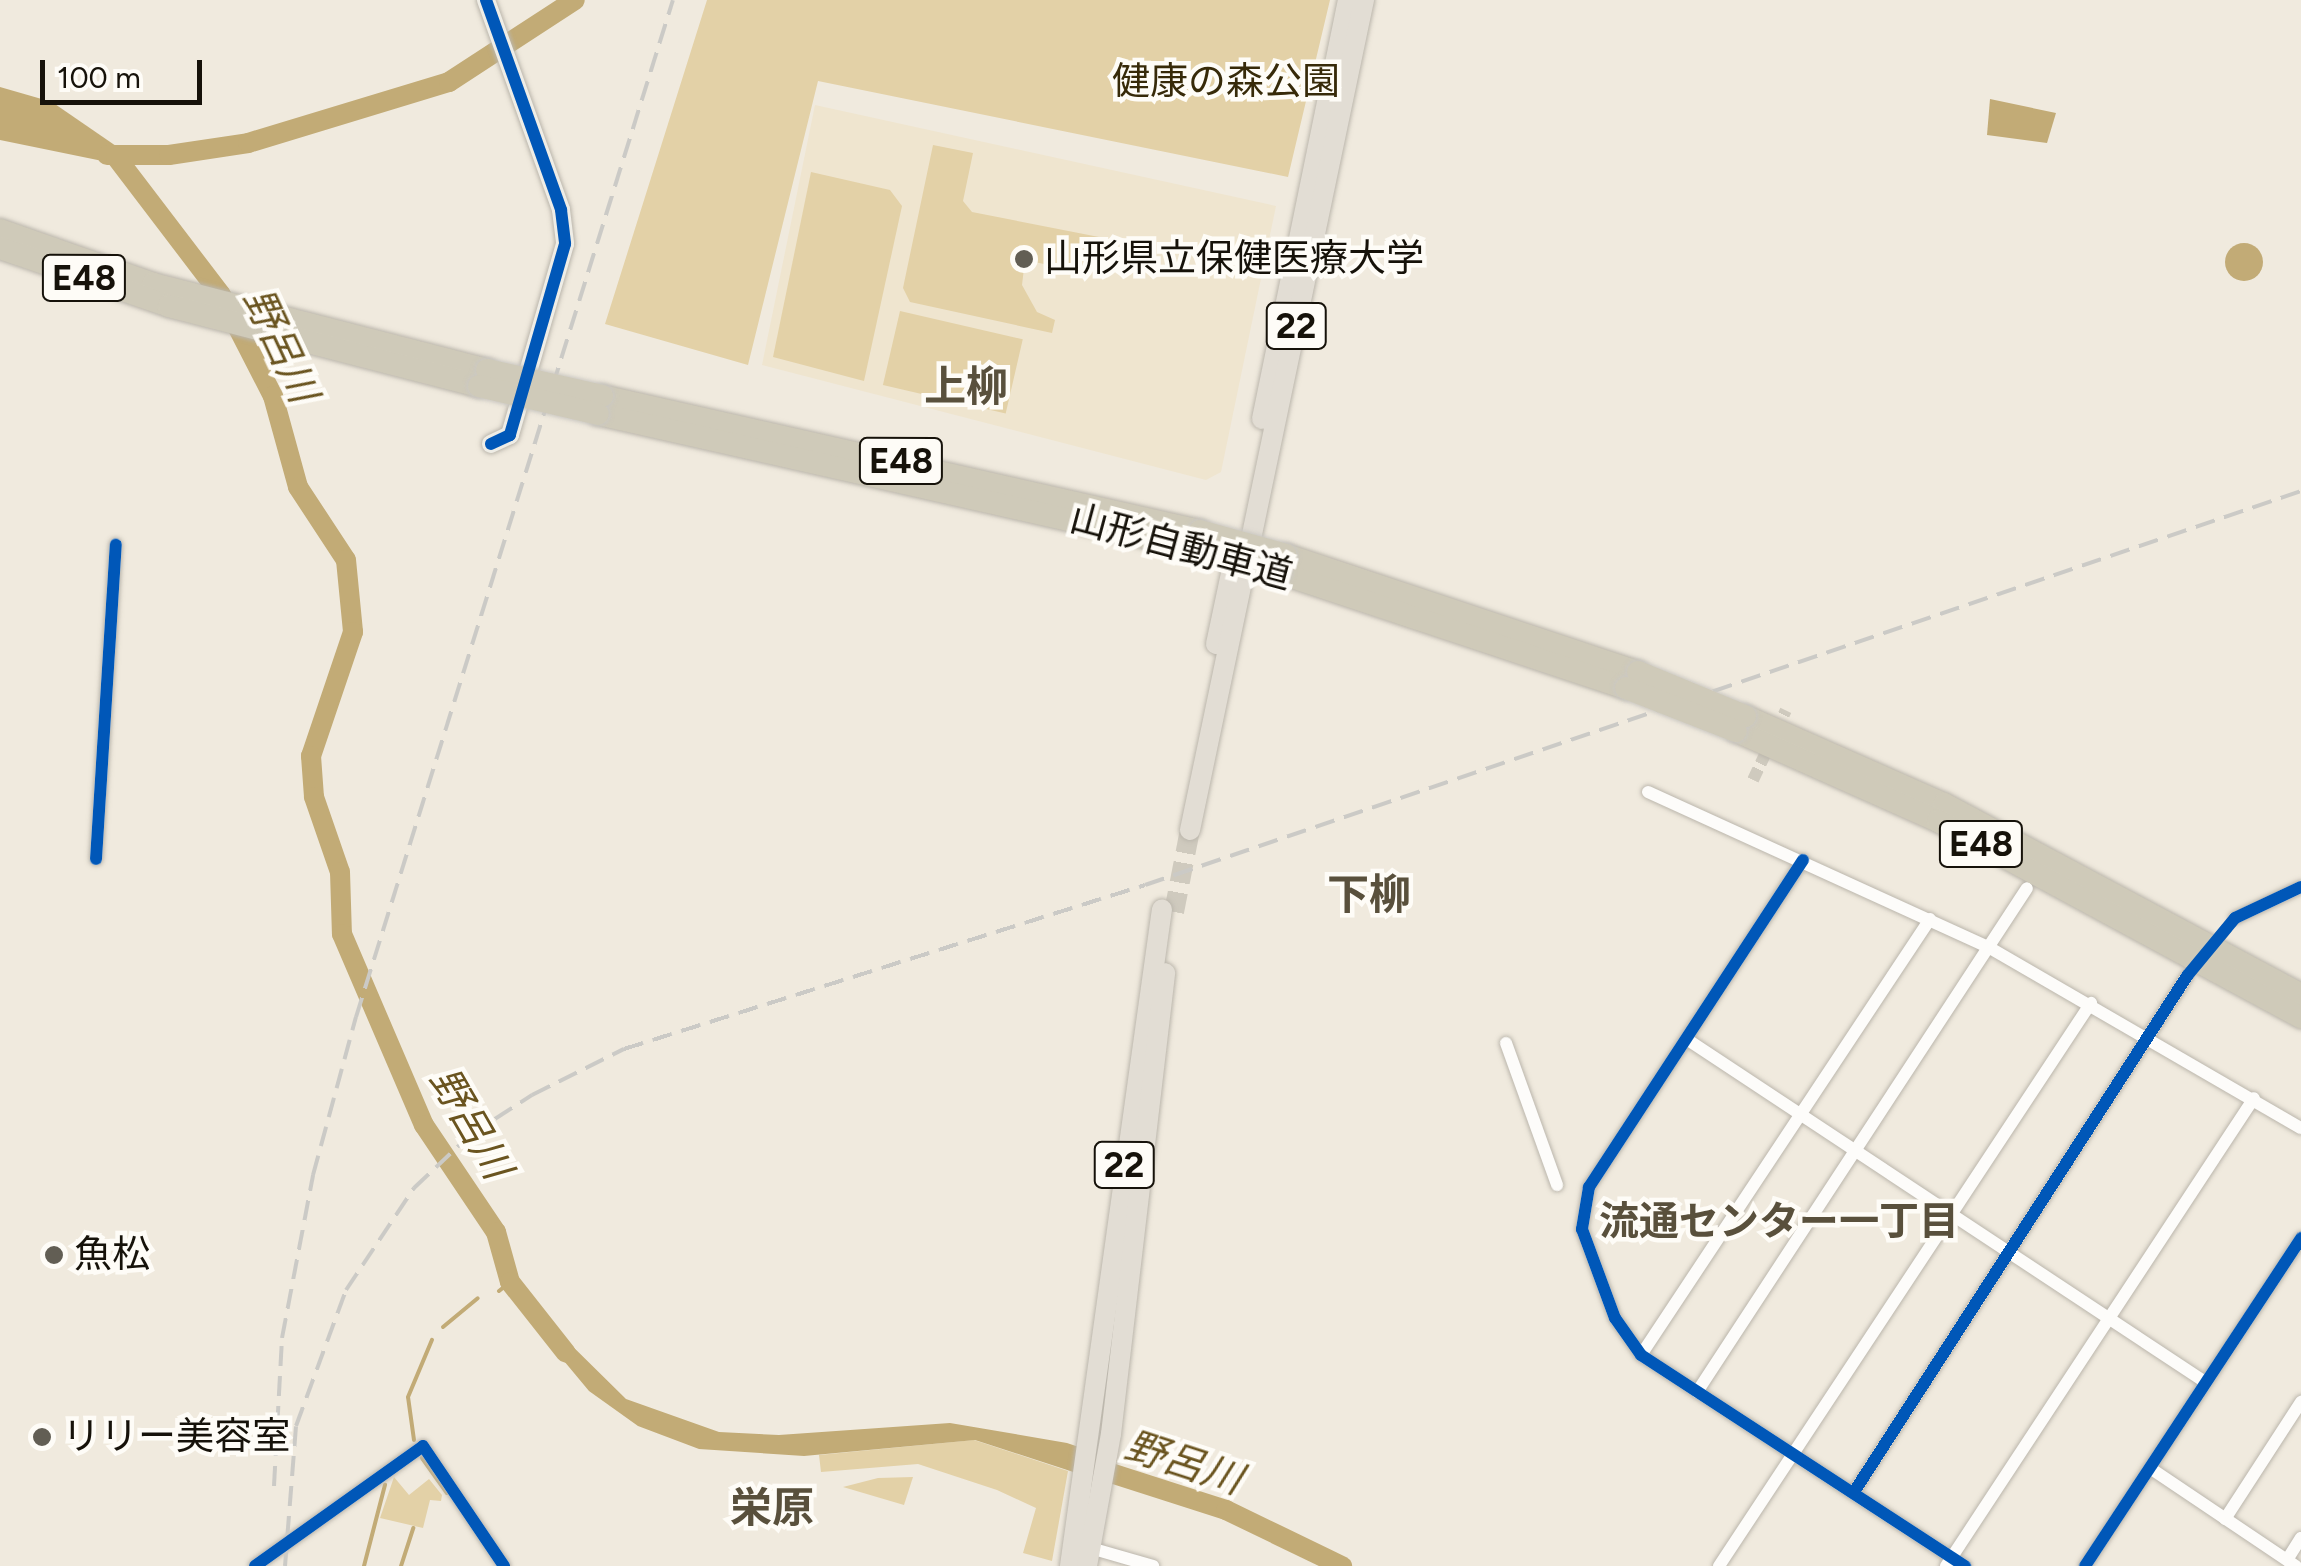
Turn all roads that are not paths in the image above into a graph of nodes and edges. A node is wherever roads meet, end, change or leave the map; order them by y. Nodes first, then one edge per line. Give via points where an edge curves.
1 (486, 0) edge
2 (1348, 0) edge
3 (1364, 0) edge
4 (0, 230) edge
5 (0, 248) edge
6 (483, 378) junction
7 (491, 444) dead end
8 (116, 545) dead end
9 (1740, 723) junction
10 (1648, 792) dead end
11 (96, 859) dead end
12 (1803, 860) junction
13 (2301, 887) edge
14 (2026, 888) dead end
15 (1168, 910) tunnel mouth
16 (2235, 918) tunnel mouth
17 (1930, 919) junction
18 (1990, 948) junction
19 (2187, 976) dead end
20 (2301, 995) edge
21 (2091, 1003) junction
22 (2301, 1017) edge
23 (2153, 1038) junction
24 (1688, 1040) junction
25 (1506, 1042) dead end
26 (2254, 1098) junction
27 (1800, 1115) junction
28 (2301, 1128) edge
29 (1855, 1150) junction
30 (1557, 1186) dead end
31 (1951, 1214) junction
32 (2301, 1238) edge
33 (2010, 1254) junction
34 (2111, 1319) junction
35 (1640, 1354) junction
36 (2205, 1382) junction
37 (1697, 1392) junction
38 (2301, 1402) edge
39 (1792, 1454) junction
40 (2150, 1468) junction
41 (1854, 1492) junction
42 (2225, 1518) junction
43 (2301, 1538) edge
44 (1084, 1552) edge
45 (1949, 1562) edge
46 (2291, 1563) edge
47 (255, 1566) edge
48 (504, 1566) edge
49 (1070, 1566) edge
50 (1153, 1566) edge
51 (1719, 1566) edge
52 (1964, 1566) edge
53 (2085, 1566) edge

1 - 7 street via 561,210 565,244 510,435
2 - 3 main road, 22 via 1184,829
4 - 6 highway, 山形自動車道 / E48 via 152,284
5 - 6 highway, 山形自動車道 / E48 via 322,349
6 - 9 highway, 山形自動車道 / E48, bridge via 1196,539 1632,680
8 - 11 street
9 - 20 highway, 山形自動車道 / E48 via 1944,804
9 - 22 highway, 山形自動車道 / E48 via 1938,821
10 - 12 street
12 - 17 street
12 - 24 street
13 - 16 street
14 - 18 street
15 - 44 main road, 22
17 - 18 street
17 - 27 street
18 - 21 street
18 - 29 street
19 - 23 street
21 - 23 street
21 - 31 street
23 - 26 street
23 - 33 street
24 - 27 street
24 - 35 street via 1589,1187 1583,1208 1582,1229 1615,1318
25 - 30 street
26 - 28 street
26 - 34 street
27 - 29 street
27 - 35 street
29 - 31 street
29 - 37 street
31 - 33 street
31 - 39 street
32 - 36 street
33 - 34 street
33 - 41 street
34 - 36 street
34 - 45 street
35 - 37 street
36 - 40 street
37 - 39 street
38 - 42 street
39 - 41 street
39 - 51 street
40 - 42 street
40 - 53 street
41 - 45 street
42 - 46 street
43 - 46 street
44 - 49 main road, 22
44 - 50 street
45 - 52 street
47 - 48 street via 423,1446

